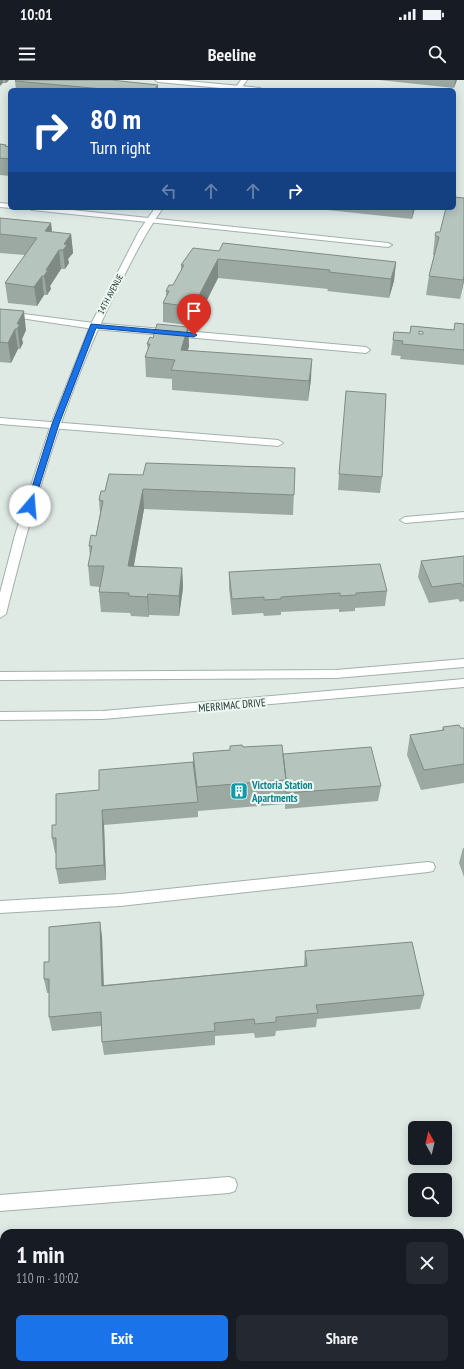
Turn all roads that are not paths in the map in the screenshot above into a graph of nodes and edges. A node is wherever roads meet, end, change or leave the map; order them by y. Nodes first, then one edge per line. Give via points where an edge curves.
1 (158, 80) edge
2 (229, 88) edge
3 (52, 210) edge
4 (158, 210) edge
5 (150, 220) junction
6 (388, 245) dead end
7 (0, 313) edge
8 (94, 326) junction
9 (366, 350) dead end
10 (0, 421) edge
11 (56, 424) junction
12 (278, 443) dead end
13 (464, 515) edge
14 (405, 520) dead end
15 (0, 614) edge
16 (464, 663) edge
17 (0, 676) edge
18 (464, 683) edge
19 (0, 716) edge
20 (428, 867) dead end
21 (0, 907) edge
22 (228, 1185) dead end
23 (0, 1203) edge

1 - 2 street
3 - 5 street
4 - 5 street, 14TH AVENUE
5 - 6 street
5 - 8 street, 14TH AVENUE
7 - 8 street
8 - 9 street
8 - 11 street, 14TH AVENUE
10 - 11 street
11 - 12 street
11 - 15 street, 14TH AVENUE via 20,535
13 - 14 street
16 - 17 street via 336,674
18 - 19 street, MERRIMAC DRIVE via 103,715
20 - 21 street via 120,900
22 - 23 street

